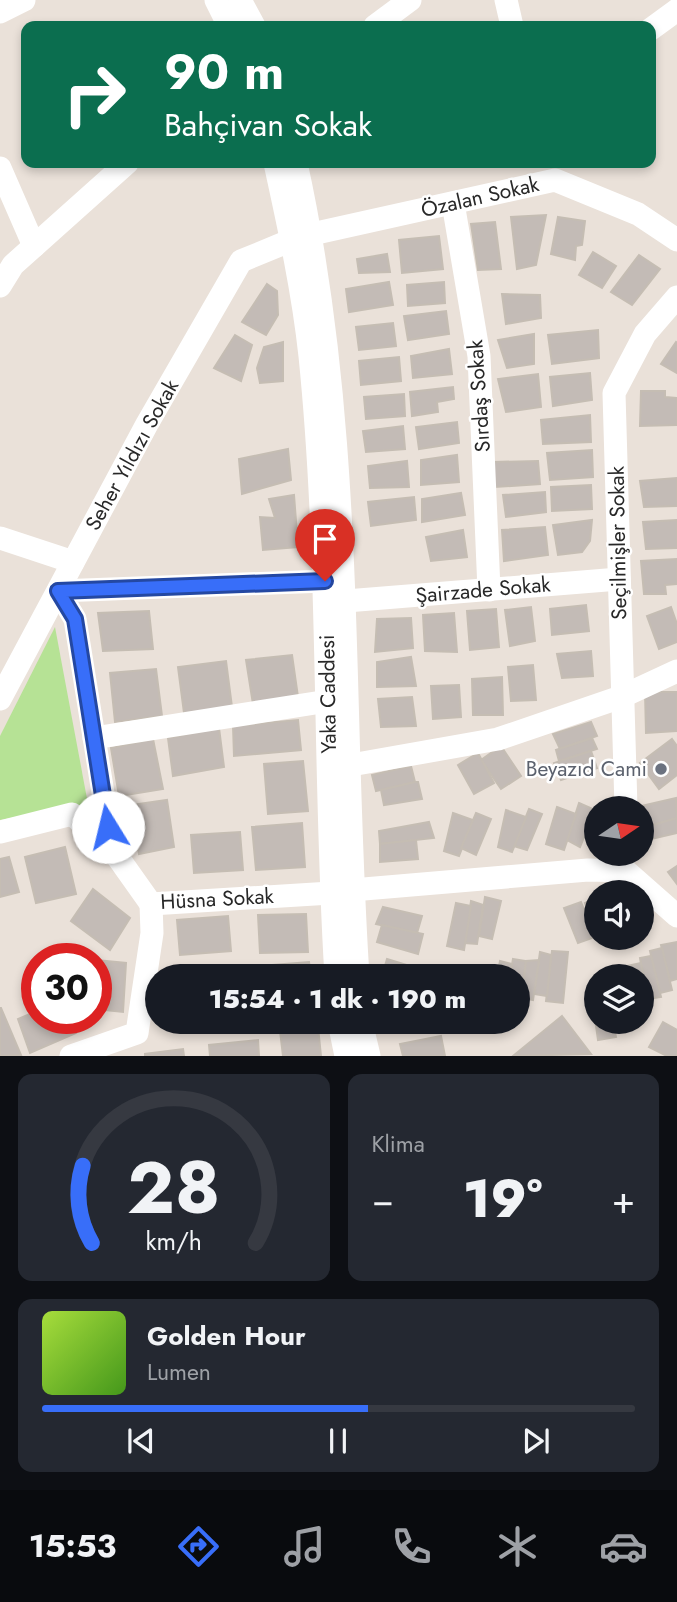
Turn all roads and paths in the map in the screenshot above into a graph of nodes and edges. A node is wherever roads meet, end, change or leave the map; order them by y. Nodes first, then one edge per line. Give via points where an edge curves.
1 (23, 0) edge
2 (216, 0) edge
3 (240, 0) edge
4 (410, 0) edge
5 (506, 0) edge
6 (677, 9) edge
7 (0, 12) edge
8 (226, 21) edge
9 (251, 21) edge
10 (382, 21) edge
11 (511, 21) edge
12 (656, 25) edge
13 (0, 168) edge
14 (121, 168) edge
15 (277, 168) edge
16 (296, 168) edge
17 (552, 171) edge
18 (453, 203) junction
19 (302, 237) junction
20 (677, 240) edge
21 (34, 246) junction
22 (0, 286) edge
23 (677, 297) edge
24 (0, 538) edge
25 (73, 562) junction
26 (619, 579) junction
27 (325, 581) junction
28 (489, 590) junction
29 (58, 591) junction
30 (346, 601) junction
31 (677, 671) edge
32 (621, 697) junction
33 (0, 699) edge
34 (328, 701) junction
35 (94, 738) junction
36 (351, 765) junction
37 (625, 796) edge
38 (0, 832) edge
39 (111, 849) junction
40 (610, 866) edge
41 (629, 866) edge
42 (342, 891) junction
43 (151, 904) junction
44 (677, 916) edge
45 (337, 964) edge
46 (356, 964) edge
47 (342, 1034) edge
48 (364, 1034) edge
49 (111, 1049) edge
50 (71, 1056) edge
51 (346, 1056) edge
52 (369, 1056) edge

1 - 7 street
2 - 8 street
3 - 9 street
4 - 10 street
5 - 11 street
6 - 12 street
13 - 21 street
14 - 21 street
15 - 19 street, Yaka Caddesi
16 - 19 street, Yaka Caddesi
17 - 18 street, Özalan Sokak
17 - 20 street, Özalan Sokak via 638,214
18 - 19 street, Özalan Sokak
18 - 28 street, Sırdaş Sokak via 479,356
19 - 25 street, Seher Yıldızı Sokak via 241,261
19 - 27 street, Yaka Caddesi
19 - 30 street, Yaka Caddesi via 330,361
21 - 22 street via 13,265
23 - 26 street, Seçilmişler Sokak via 645,334 614,393
24 - 25 street
25 - 29 street, Seher Yıldızı Sokak
26 - 28 street, Şairzade Sokak
26 - 32 street, Seçilmişler Sokak
27 - 29 street
27 - 34 street, Yaka Caddesi
28 - 30 street, Şairzade Sokak
29 - 33 street, Seher Yıldızı Sokak
29 - 35 street, Hüsna Sokak via 75,619
30 - 36 street, Yaka Caddesi
31 - 32 street
32 - 36 street via 498,739
32 - 37 street, Seçilmişler Sokak
34 - 35 street
34 - 42 street, Yaka Caddesi
35 - 39 street, Hüsna Sokak
36 - 42 street, Yaka Caddesi
38 - 39 street via 72,814
39 - 43 street, Hüsna Sokak
40 - 42 street, Hüsna Sokak
41 - 44 street
42 - 43 street, Hüsna Sokak
42 - 45 street, Yaka Caddesi
42 - 46 street, Yaka Caddesi
43 - 49 street via 152,933 137,1033
47 - 51 street
48 - 52 street
49 - 50 street

